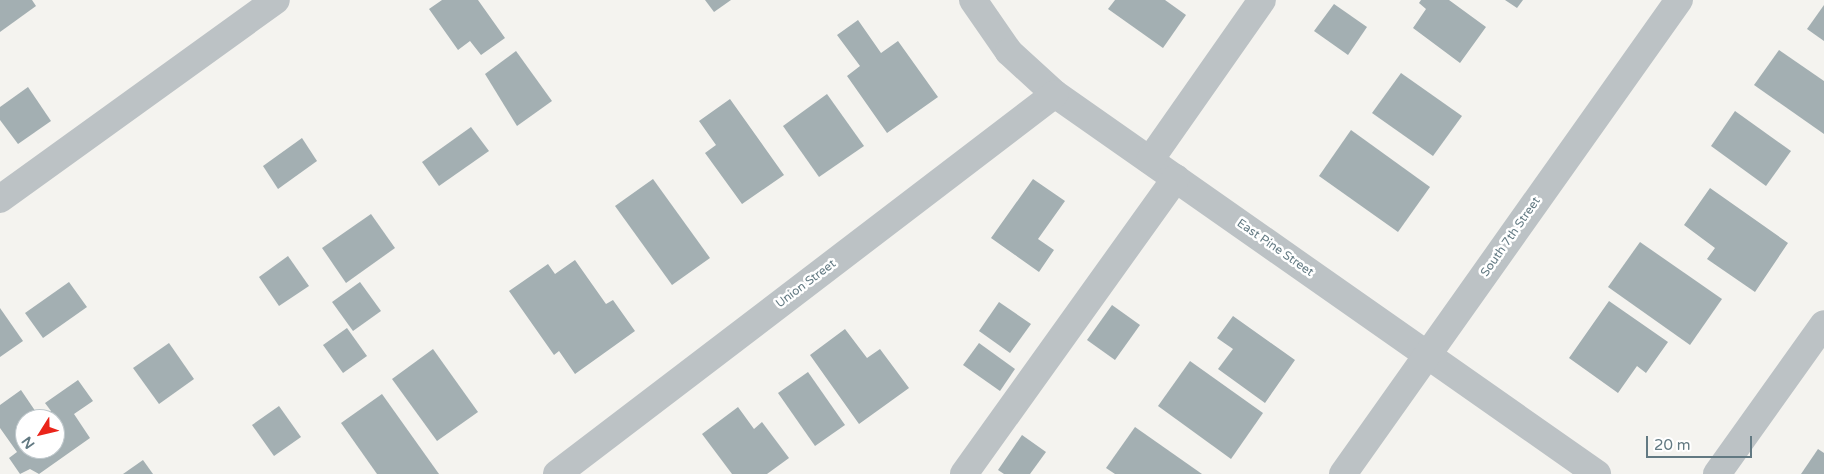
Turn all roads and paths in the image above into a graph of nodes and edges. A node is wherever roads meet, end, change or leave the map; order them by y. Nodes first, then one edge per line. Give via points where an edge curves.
1 (276, 0) edge
2 (973, 0) edge
3 (1262, 0) edge
4 (1679, 0) edge
5 (1055, 94) junction
6 (1150, 160) junction
7 (1176, 178) junction
8 (0, 199) edge
9 (1824, 324) edge
10 (1428, 355) junction
11 (558, 474) edge
12 (964, 474) edge
13 (1343, 474) edge
14 (1597, 474) edge
15 (1717, 474) edge

1 - 8 street
2 - 5 street, East Pine Street via 1009,52
3 - 6 street
4 - 10 street, South 7th Street
5 - 6 street, East Pine Street
5 - 11 street, Union Street
6 - 7 street, East Pine Street
7 - 10 street, East Pine Street
7 - 12 street
9 - 15 street
10 - 13 street, South 7th Street
10 - 14 street, East Pine Street

